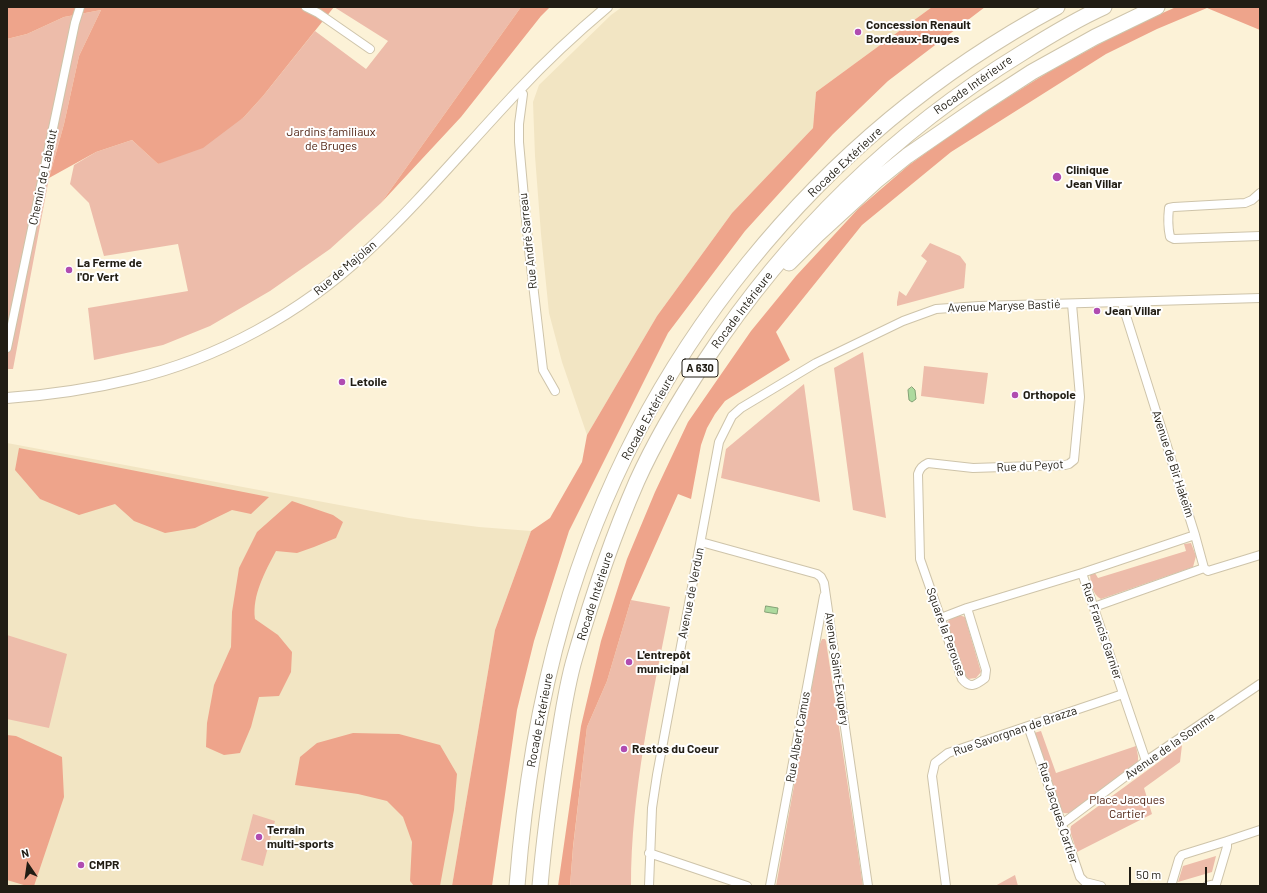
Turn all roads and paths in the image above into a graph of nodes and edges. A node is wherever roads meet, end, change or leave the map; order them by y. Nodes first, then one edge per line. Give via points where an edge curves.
1 (80, 7) edge
2 (306, 7) edge
3 (607, 7) edge
4 (1042, 7) edge
5 (1057, 7) edge
6 (1104, 7) edge
7 (1157, 7) edge
8 (370, 49) dead end
9 (976, 55) junction
10 (519, 90) junction
11 (1260, 193) edge
12 (1260, 236) edge
13 (1260, 298) edge
14 (1122, 303) junction
15 (1072, 304) junction
16 (738, 315) junction
17 (7, 348) edge
18 (555, 391) dead end
19 (7, 398) edge
20 (719, 442) joint
21 (1195, 535) junction
22 (701, 542) junction
23 (1260, 555) edge
24 (920, 559) joint
25 (1204, 568) junction
26 (1082, 573) junction
27 (825, 589) junction
28 (1094, 607) junction
29 (967, 608) junction
30 (941, 618) junction
31 (1260, 684) edge
32 (1123, 694) junction
33 (1028, 726) junction
34 (1146, 761) junction
35 (1062, 824) junction
36 (1260, 830) edge
37 (1227, 841) junction
38 (649, 853) junction
39 (1216, 885) edge
40 (517, 886) edge
41 (540, 886) edge
42 (649, 886) edge
43 (747, 886) edge
44 (770, 886) edge
45 (868, 886) edge
46 (946, 886) edge
47 (1101, 886) edge
48 (1171, 886) edge
49 (1207, 886) edge

1 - 17 street, Chemin de Labatut
2 - 8 street
3 - 10 street, Rue de Majolan via 577,32
4 - 9 highway
5 - 9 highway, Rocade Extérieure / A 630
6 - 16 highway, Rocade Intérieure / A 630 via 1001,65 892,146 805,231
7 - 16 highway via 1032,72 907,156 817,235
9 - 40 highway, Rocade Extérieure / A 630 via 900,112 854,151 781,224 723,296 651,406 629,446 595,526 563,619 537,727 527,786
10 - 18 street, Rue André Sarreau via 523,94 519,124 520,164 534,295 543,370
10 - 19 street, Rue de Majolan via 365,253 318,292 282,315 212,353 167,369 78,390
11 - 12 street via 1245,203 1174,207 1169,208 1168,212 1170,237 1174,239
13 - 14 street, Avenue Maryse Bastié
14 - 15 street, Avenue Maryse Bastié
14 - 21 street, Avenue de Bir Hakeïm
15 - 20 street, Avenue Maryse Bastié via 948,307 924,313 834,353 741,408 732,416
15 - 24 street, Rue du Peyot via 1080,397 1074,460 1070,464 973,468 922,465 918,474
16 - 41 highway, Rocade Intérieure / A 630 via 688,386 664,428 638,479 604,564 568,686 550,795
20 - 22 street, Avenue de Verdun
21 - 25 street, Avenue de Bir Hakeïm
21 - 26 street
22 - 27 street, Avenue Saint-Exupéry via 817,574 821,577
22 - 38 street, Avenue de Verdun via 657,775
23 - 25 street via 1208,571
24 - 30 street, Square la Perouse
25 - 28 street
26 - 28 street, Rue Francis Garnier
26 - 29 street, Rue Francis Garnier
27 - 44 street, Rue Albert Camus
27 - 45 street, Avenue Saint-Exupéry
28 - 32 street, Rue Francis Garnier
29 - 30 street, Rue Francis Garnier
29 - 30 street, Square la Perouse via 986,670 985,678 977,684 970,685 962,679
31 - 34 street, Avenue de la Somme
32 - 33 street, Rue Savorgnan de Brazza
32 - 34 street, Rue Francis Garnier
33 - 35 street, Rue Jacques Cartier
33 - 46 street, Rue Savorgnan de Brazza via 948,754 935,763 932,776
34 - 35 street, Avenue de la Somme
35 - 47 street, Rue Jacques Cartier via 1080,877 1085,882
36 - 37 street
37 - 39 street
37 - 48 street via 1182,855
38 - 42 street, Avenue de Verdun
38 - 43 street
39 - 49 street

